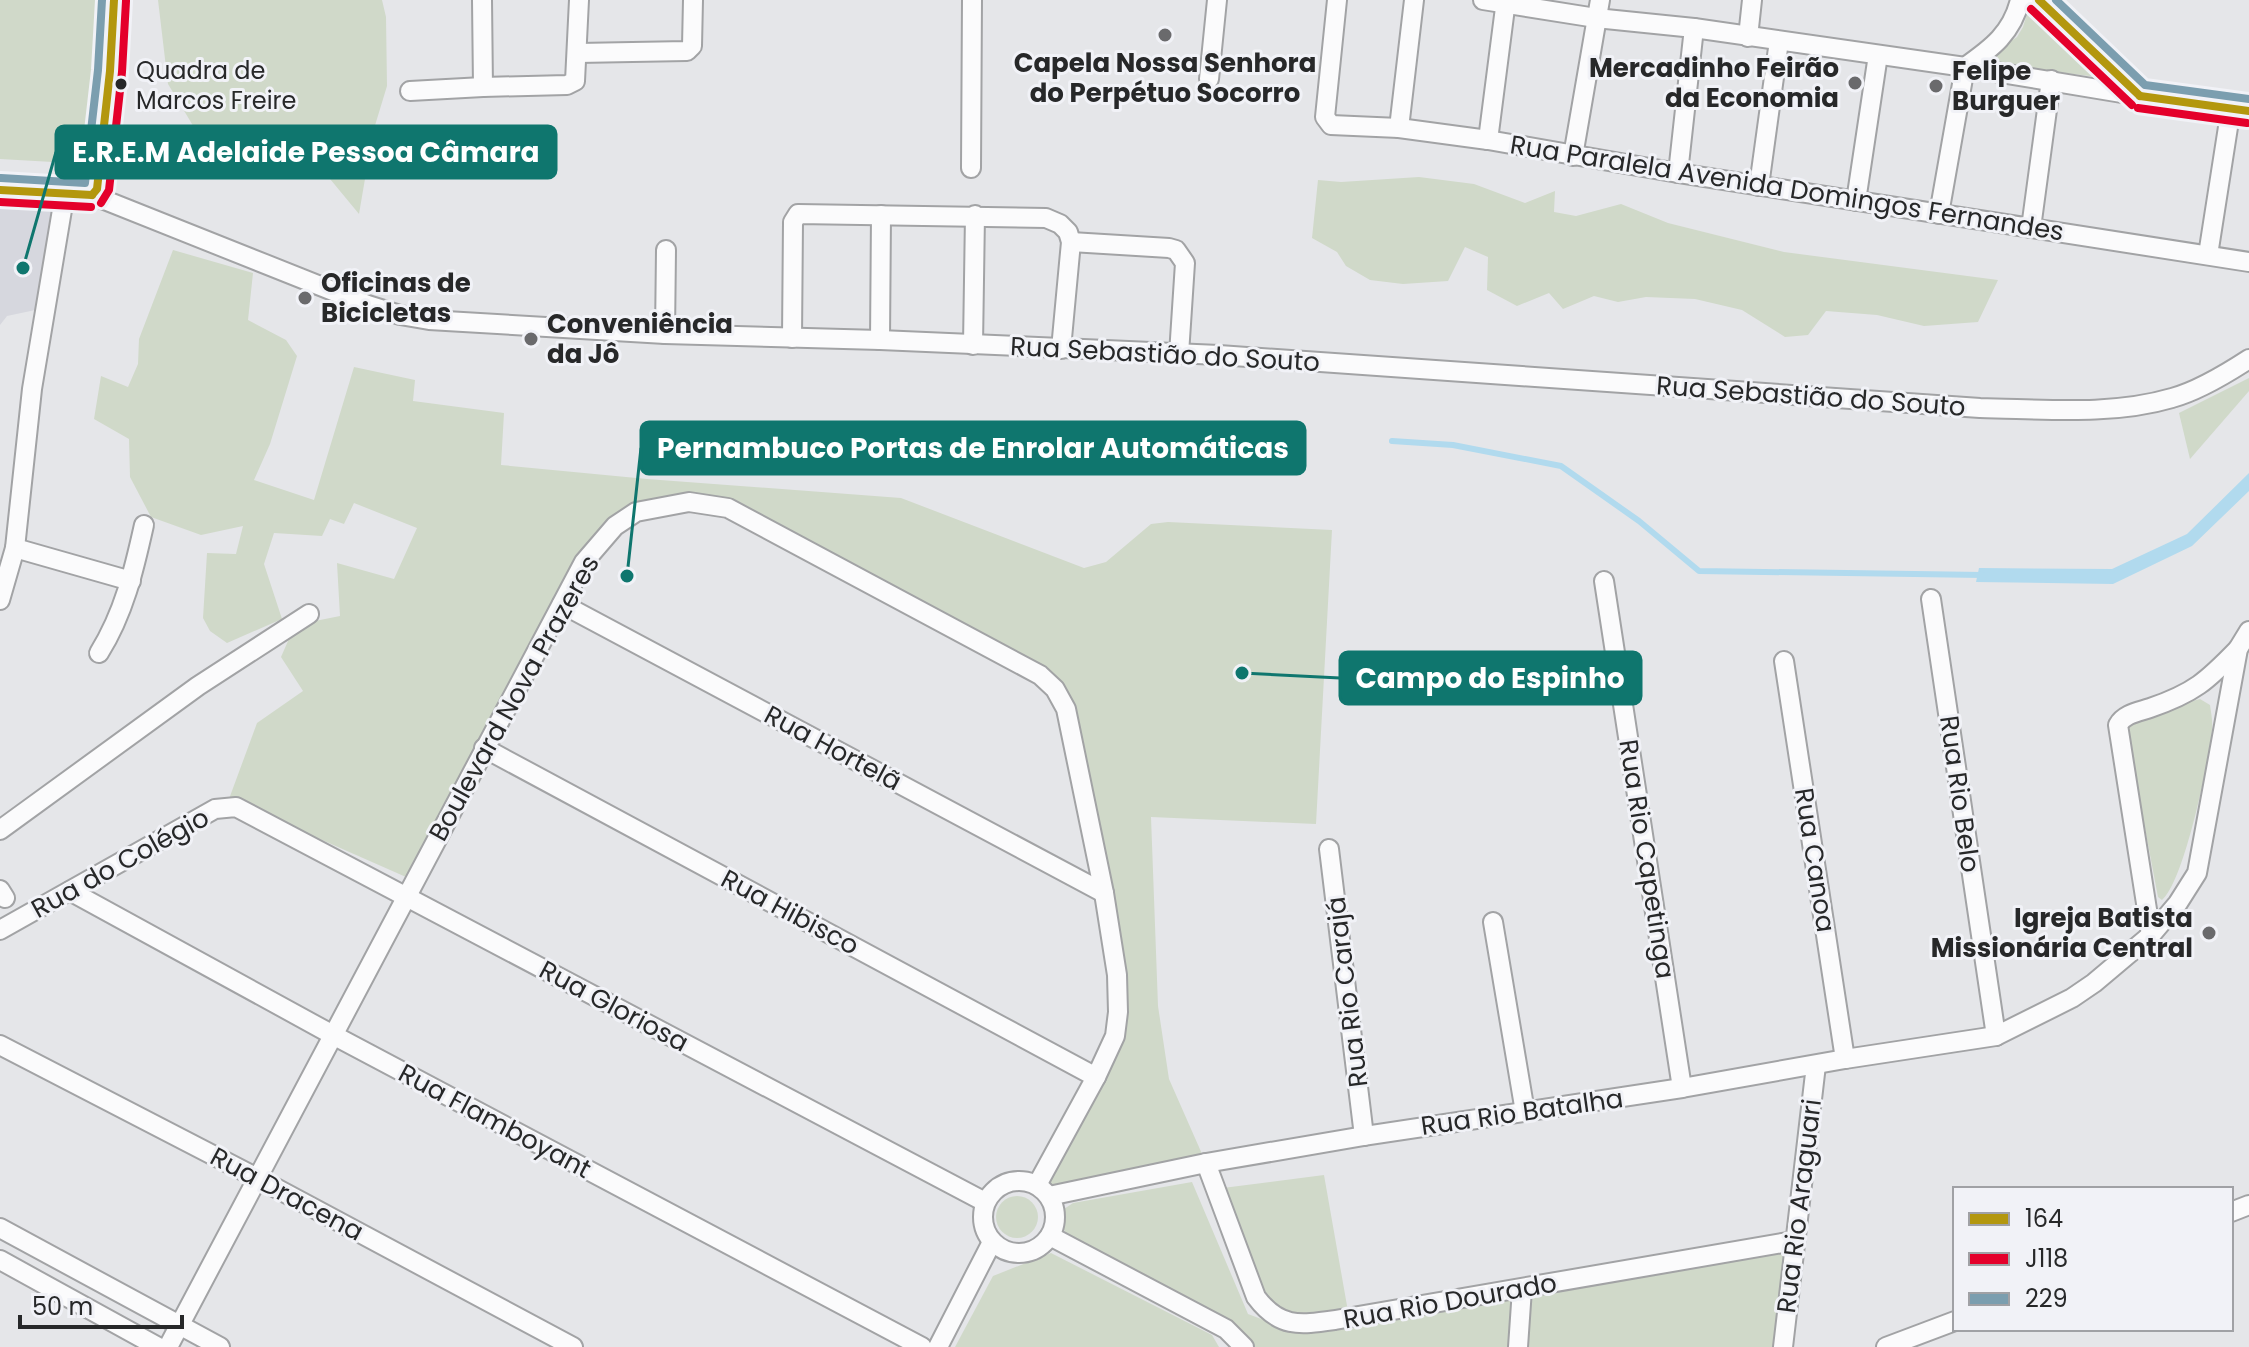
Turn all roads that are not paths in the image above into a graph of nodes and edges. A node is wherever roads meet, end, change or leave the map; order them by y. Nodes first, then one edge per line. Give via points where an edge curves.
1 (114, 0) edge
2 (482, 0) edge
3 (579, 0) edge
4 (693, 0) edge
5 (972, 0) edge
6 (1217, 0) edge
7 (1337, 0) edge
8 (1414, 0) edge
9 (1483, 0) edge
10 (1752, 0) edge
11 (2020, 0) edge
12 (2039, 0) edge
13 (1506, 2) edge
14 (1598, 9) edge
15 (1694, 28) junction
16 (1748, 37) junction
17 (1779, 41) junction
18 (578, 53) junction
19 (1878, 55) junction
20 (1965, 67) junction
21 (1209, 79) dead end
22 (2051, 80) junction
23 (483, 87) junction
24 (410, 91) dead end
25 (2140, 96) junction
26 (2240, 110) edge
27 (1399, 128) junction
28 (1488, 140) junction
29 (1573, 156) junction
30 (971, 168) dead end
31 (1678, 173) junction
32 (1759, 186) junction
33 (0, 190) edge
34 (65, 192) junction
35 (92, 195) junction
36 (1856, 201) junction
37 (1939, 214) junction
38 (881, 215) junction
39 (975, 215) junction
40 (2031, 228) junction
41 (1071, 242) junction
42 (666, 250) dead end
43 (2208, 255) junction
44 (2249, 262) edge
45 (665, 334) junction
46 (792, 338) junction
47 (880, 340) junction
48 (973, 345) junction
49 (1061, 349) junction
50 (1179, 354) junction
51 (2249, 359) edge
52 (144, 525) dead end
53 (15, 548) junction
54 (131, 581) junction
55 (1604, 581) dead end
56 (1931, 599) dead end
57 (0, 600) edge
58 (562, 604) junction
59 (309, 614) dead end
60 (2249, 631) edge
61 (2238, 649) junction
62 (99, 653) dead end
63 (1784, 661) dead end
64 (484, 748) junction
65 (243, 809) joint
66 (0, 830) edge
67 (1329, 849) dead end
68 (70, 891) junction
69 (1104, 893) junction
70 (406, 897) junction
71 (1493, 922) dead end
72 (0, 930) edge
73 (2151, 935) junction
74 (333, 1035) junction
75 (1996, 1036) junction
76 (0, 1045) edge
77 (1845, 1059) junction
78 (1816, 1065) junction
79 (1096, 1077) junction
80 (1682, 1088) junction
81 (1525, 1112) junction
82 (1364, 1136) junction
83 (1206, 1163) junction
84 (257, 1178) junction
85 (1043, 1190) junction
86 (985, 1202) junction
87 (0, 1228) edge
88 (1050, 1236) junction
89 (1794, 1241) junction
90 (992, 1242) junction
91 (0, 1260) edge
92 (1522, 1289) junction
93 (1953, 1322) edge
94 (179, 1325) junction
95 (1929, 1340) edge
96 (158, 1347) edge
97 (168, 1347) edge
98 (220, 1347) edge
99 (573, 1347) edge
100 (922, 1347) edge
101 (938, 1347) edge
102 (1244, 1347) edge
103 (1518, 1347) edge
104 (1783, 1347) edge
105 (1886, 1347) edge

1 - 35 main road via 97,189
2 - 23 street
3 - 18 street
4 - 18 street via 692,46 687,51
5 - 30 street
6 - 21 street
7 - 27 street, Rua Paralela Avenida Domingos Fernandes via 1326,120 1334,125
8 - 27 street
9 - 13 street
10 - 16 street
11 - 20 street via 2007,32
12 - 25 main road
13 - 14 street
13 - 28 street
14 - 15 street
14 - 29 street
15 - 16 street
15 - 31 street
16 - 17 street
17 - 19 street
17 - 32 street
18 - 23 street via 578,77 567,85
19 - 20 street
19 - 36 street
20 - 22 street
20 - 37 street
22 - 25 street
22 - 40 street
23 - 24 street
25 - 26 main road
26 - 43 street
27 - 28 street, Rua Paralela Avenida Domingos Fernandes
28 - 29 street, Rua Paralela Avenida Domingos Fernandes
29 - 31 street, Rua Paralela Avenida Domingos Fernandes
31 - 32 street, Rua Paralela Avenida Domingos Fernandes
32 - 36 street, Rua Paralela Avenida Domingos Fernandes
33 - 34 main road
34 - 35 main road
34 - 53 street via 32,389
35 - 45 street, Rua Sebastião do Souto via 400,315
36 - 37 street, Rua Paralela Avenida Domingos Fernandes
37 - 40 street, Rua Paralela Avenida Domingos Fernandes
38 - 39 street
38 - 46 street via 802,213 794,218
38 - 47 street
39 - 41 street via 1053,220 1068,232
39 - 48 street
40 - 43 street, Rua Paralela Avenida Domingos Fernandes
41 - 49 street
41 - 50 street via 1169,248 1182,256
42 - 45 street
43 - 44 street, Rua Paralela Avenida Domingos Fernandes
45 - 46 street, Rua Sebastião do Souto
46 - 47 street, Rua Sebastião do Souto
47 - 48 street, Rua Sebastião do Souto
48 - 49 street, Rua Sebastião do Souto
49 - 50 street, Rua Sebastião do Souto
50 - 51 street, Rua Sebastião do Souto via 1980,408 2082,409 2174,398
52 - 54 street
53 - 54 street
53 - 57 street
54 - 62 street
55 - 80 street, Rua Rio Capetinga
56 - 75 street, Rua Rio Belo
58 - 64 street, Boulevard Nova Prazeres
58 - 69 street, Rua Hortelã
58 - 69 street, Boulevard Nova Prazeres via 584,562 615,526 636,512 689,502 728,508 1013,660 1055,689 1066,709
59 - 66 street via 198,686
60 - 61 street
61 - 73 street, Rua Rio Batalha via 2197,873
61 - 73 street via 2191,692 2127,716 2118,725
63 - 77 street, Rua Canoa
64 - 70 street, Boulevard Nova Prazeres
64 - 79 street, Rua Hibisco
65 - 68 street, Rua do Colégio via 215,809
65 - 70 street, Rua Gloriosa
67 - 82 street, Rua Rio Carajá
68 - 72 street, Rua do Colégio
68 - 74 street, Rua Flamboyant
69 - 79 street, Boulevard Nova Prazeres via 1118,1012 1115,1036
70 - 74 street, Boulevard Nova Prazeres
70 - 86 street, Rua Gloriosa
71 - 81 street
73 - 75 street, Rua Rio Batalha via 2072,998
74 - 84 street, Boulevard Nova Prazeres
74 - 100 street, Rua Flamboyant
75 - 77 street, Rua Rio Batalha
76 - 84 street, Rua Dracena
77 - 78 street, Rua Rio Batalha
78 - 80 street, Rua Rio Batalha
78 - 89 street, Rua Rio Araguari
79 - 85 street, Boulevard Nova Prazeres
80 - 81 street, Rua Rio Batalha
81 - 82 street, Rua Rio Batalha
82 - 83 street, Rua Rio Batalha
83 - 85 street, Rua Rio Batalha
83 - 92 street, Rua Rio Dourado via 1256,1297 1279,1320 1314,1323
84 - 94 street, Boulevard Nova Prazeres
84 - 99 street, Rua Dracena
85 - 86 street via 1014,1181
85 - 88 street via 1055,1216
86 - 90 street via 983,1223
87 - 94 street
88 - 90 street via 1036,1249 1017,1254
88 - 102 street via 1226,1329
89 - 92 street, Rua Rio Dourado
89 - 104 street, Rua Rio Araguari
90 - 101 street
91 - 96 street
92 - 103 street
93 - 95 street
94 - 97 street, Boulevard Nova Prazeres
94 - 98 street
95 - 105 street

